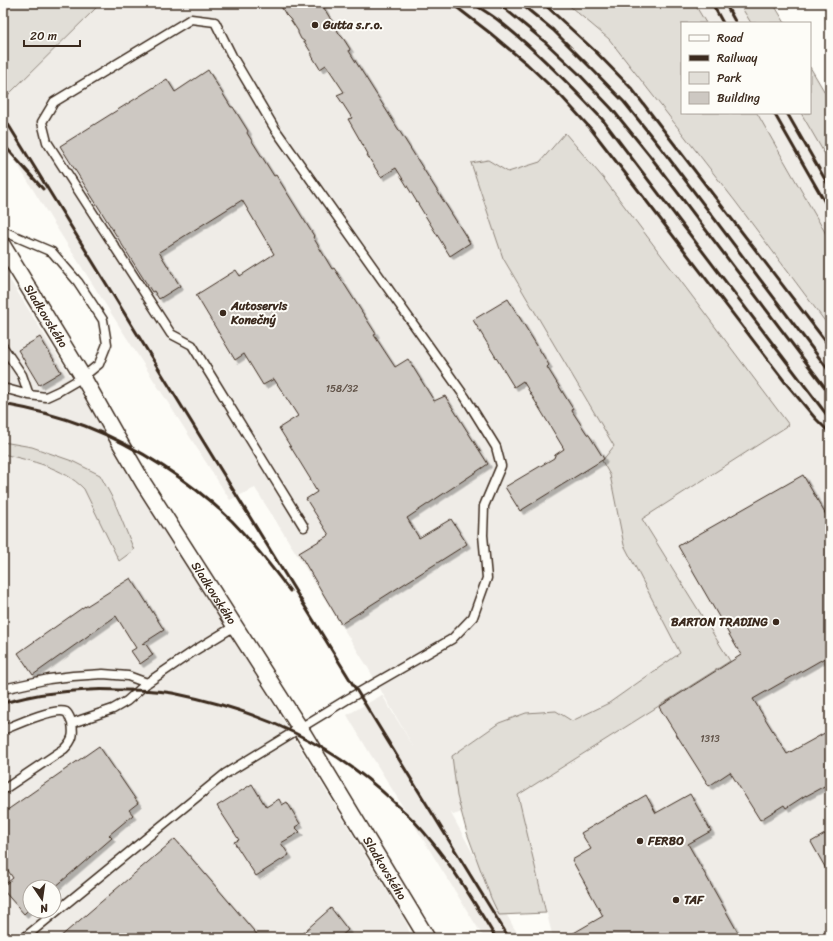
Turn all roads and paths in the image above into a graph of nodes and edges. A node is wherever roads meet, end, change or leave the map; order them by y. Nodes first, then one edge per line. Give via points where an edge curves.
1 (3, 231) edge
2 (3, 246) edge
3 (3, 347) edge
4 (83, 377) junction
5 (3, 388) edge
6 (29, 395) junction
7 (304, 527) dead end
8 (235, 626) junction
9 (147, 684) junction
10 (3, 689) edge
11 (72, 723) junction
12 (300, 728) junction
13 (3, 730) edge
14 (3, 790) edge
15 (24, 938) edge
16 (427, 938) edge

1 - 4 lane via 52,252 78,282 103,320 108,344 99,364
2 - 4 street, Sladkovského
3 - 6 lane via 22,375
4 - 6 lane via 46,397
4 - 8 street, Sladkovského via 141,478
5 - 6 lane
7 - 12 lane via 192,345 170,334 47,142 42,122 54,102 191,19 215,22 275,129 465,396 496,446 501,466 484,506 483,535 487,578 473,617 452,639
8 - 9 lane
8 - 12 street, Sladkovského
9 - 10 lane via 137,678 103,674 49,679
9 - 11 lane via 113,709
11 - 13 lane via 68,714 59,711
11 - 14 lane via 73,736 64,749
12 - 15 lane via 225,774
12 - 16 street, Sladkovského

